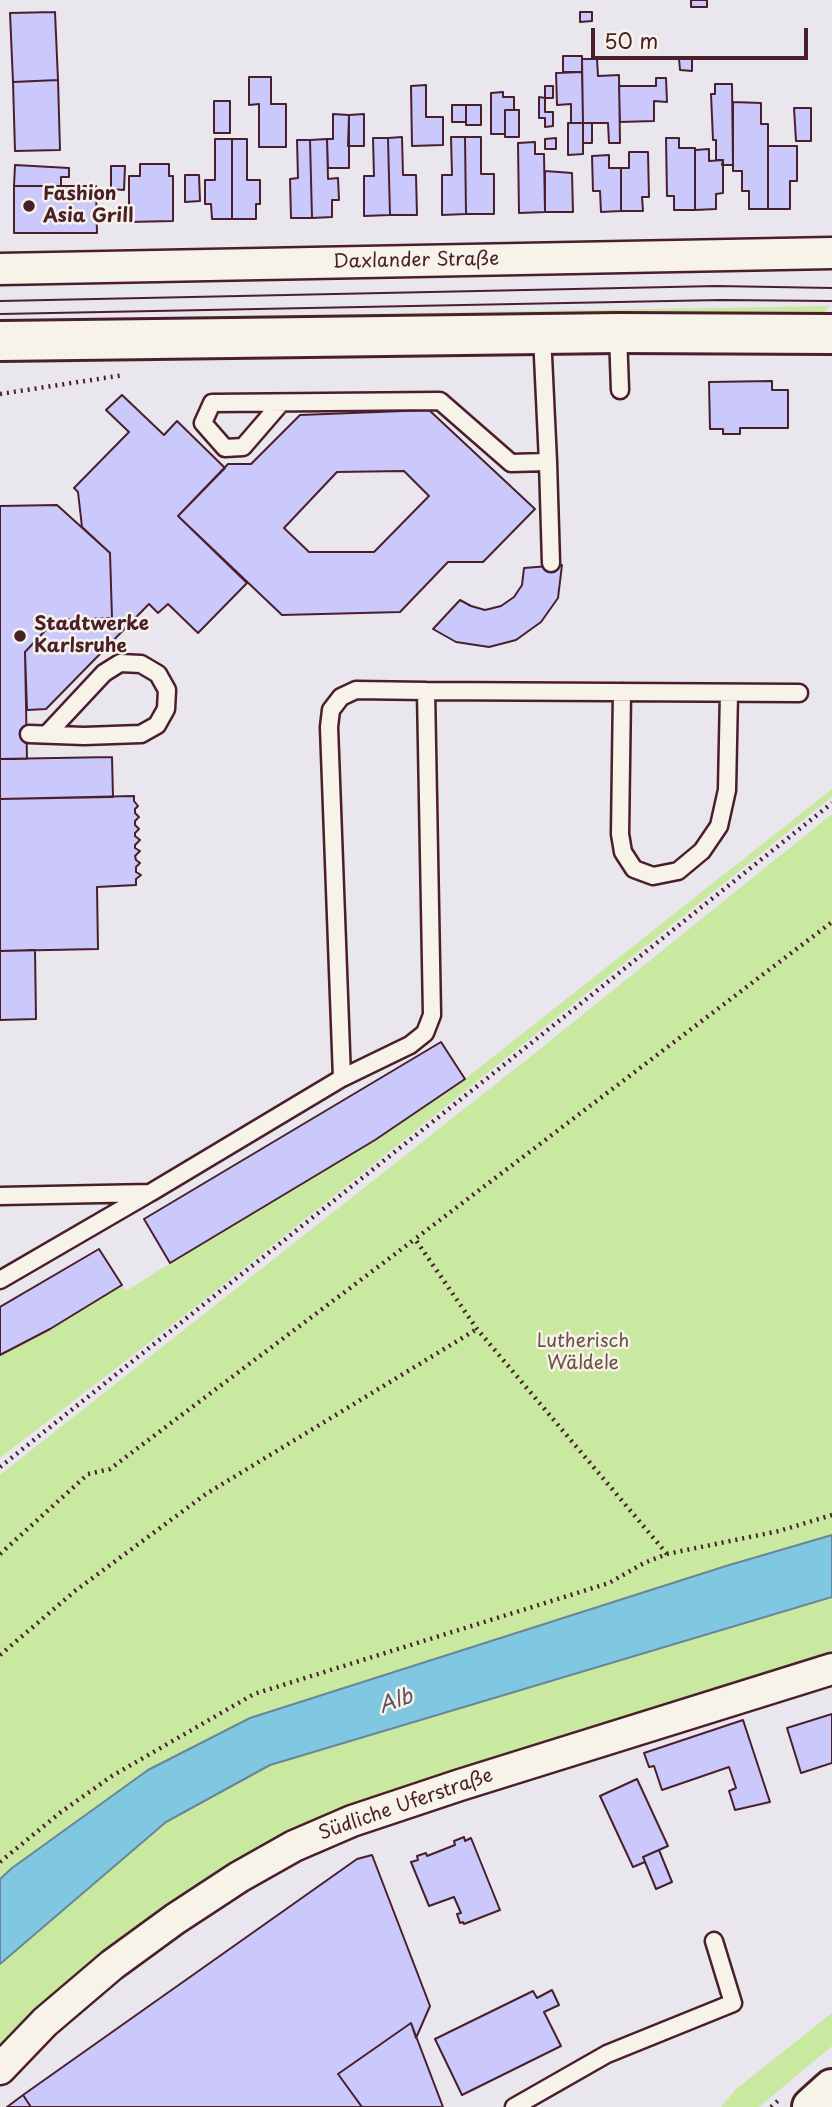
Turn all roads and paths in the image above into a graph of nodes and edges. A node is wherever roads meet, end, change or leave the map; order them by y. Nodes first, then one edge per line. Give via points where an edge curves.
1 (832, 253) edge
2 (10, 269) edge
3 (618, 333) junction
4 (832, 334) edge
5 (541, 335) junction
6 (0, 341) edge
7 (620, 390) dead end
8 (281, 403) junction
9 (548, 462) junction
10 (551, 563) dead end
11 (426, 691) junction
12 (622, 692) junction
13 (729, 693) junction
14 (799, 693) dead end
15 (48, 733) junction
16 (29, 734) dead end
17 (832, 803) edge
18 (832, 922) edge
19 (342, 1078) junction
20 (150, 1193) junction
21 (0, 1196) edge
22 (415, 1239) junction
23 (0, 1280) edge
24 (477, 1329) junction
25 (0, 1467) edge
26 (832, 1515) edge
27 (667, 1553) junction
28 (0, 1554) edge
29 (0, 1655) edge
30 (832, 1669) edge
31 (0, 1862) edge
32 (714, 1941) dead end
33 (0, 2070) edge
34 (832, 2089) edge
35 (514, 2107) edge
36 (812, 2107) edge

1 - 2 street, Daxlander Straße
3 - 4 street
3 - 5 street
3 - 7 lane
5 - 6 street
5 - 9 lane
8 - 8 lane via 212,403 203,423 225,448 243,447
8 - 9 lane via 440,401 510,463
9 - 10 lane
11 - 12 lane
11 - 19 lane via 432,1015 425,1033 410,1045
11 - 19 lane via 356,690 341,697 331,710
12 - 13 lane
12 - 13 lane via 623,852 634,869 653,876 678,870 702,851 719,826 727,790
13 - 14 lane
15 - 15 lane via 141,734 157,725 166,709 166,690 158,674 141,664 120,663 104,673
15 - 16 lane
17 - 25 path
18 - 22 path
19 - 20 lane
20 - 21 lane
20 - 23 lane
22 - 24 path
22 - 28 path via 110,1469 88,1474
24 - 27 path
24 - 29 path via 206,1494 75,1591
26 - 27 path via 779,1531
27 - 31 path via 610,1583 254,1695 112,1776
30 - 33 street, Südliche Uferstraße via 460,1785 294,1846 185,1912 112,1965 45,2022
32 - 35 lane via 733,2003 607,2054
34 - 36 street

